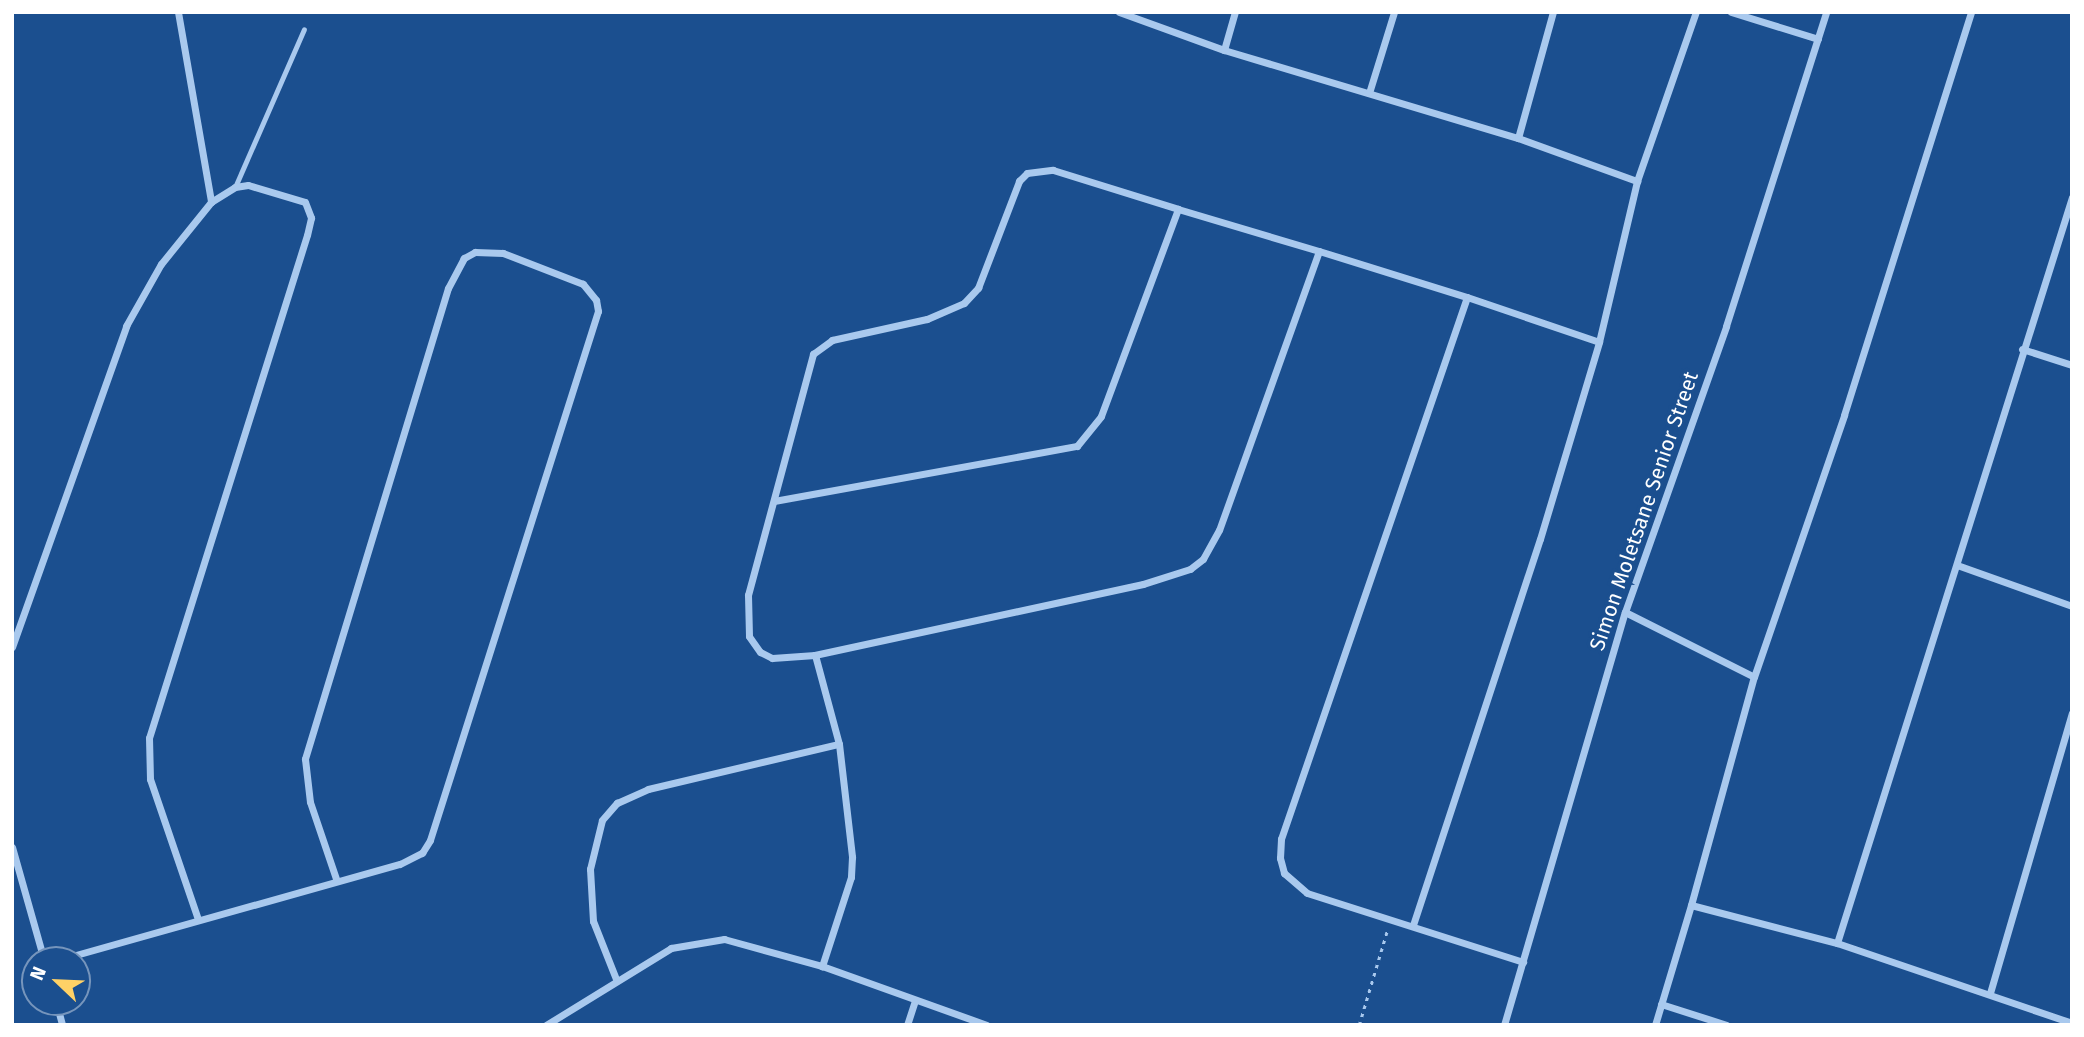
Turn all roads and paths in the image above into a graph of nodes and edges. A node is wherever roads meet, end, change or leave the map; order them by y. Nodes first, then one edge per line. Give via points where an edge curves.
1 (178, 12) edge
2 (1119, 12) edge
3 (1236, 12) edge
4 (1394, 12) edge
5 (1553, 12) edge
6 (1696, 12) edge
7 (1731, 12) edge
8 (1826, 12) edge
9 (1971, 12) edge
10 (304, 29) dead end
11 (1818, 39) junction
12 (1224, 50) junction
13 (1369, 93) junction
14 (1518, 138) junction
15 (1637, 181) junction
16 (235, 187) junction
17 (2072, 197) edge
18 (211, 202) junction
19 (1178, 209) junction
20 (1319, 251) junction
21 (1468, 297) junction
22 (1599, 342) junction
23 (2022, 349) junction
24 (2072, 365) edge
25 (774, 501) junction
26 (1957, 565) junction
27 (2072, 606) edge
28 (1625, 612) junction
29 (12, 647) edge
30 (815, 655) junction
31 (1754, 677) junction
32 (2072, 713) edge
33 (839, 744) junction
34 (12, 847) edge
35 (336, 879) junction
36 (1691, 905) junction
37 (198, 919) junction
38 (1390, 920) junction
39 (1413, 925) junction
40 (1837, 943) junction
41 (40, 946) edge
42 (91, 950) edge
43 (1523, 962) junction
44 (822, 966) junction
45 (616, 979) junction
46 (1990, 993) junction
47 (915, 1001) junction
48 (1661, 1004) junction
49 (2072, 1023) edge
50 (546, 1025) edge
51 (907, 1025) edge
52 (988, 1025) edge
53 (1359, 1025) edge
54 (1504, 1025) edge
55 (1655, 1025) edge
56 (1727, 1025) edge

1 - 18 street
2 - 12 street
3 - 12 street
4 - 13 street
5 - 14 street
6 - 15 street
7 - 11 street
8 - 11 street, Simon Moletsane Senior Street
9 - 31 street via 1844,415
10 - 16 lane
11 - 28 street, Simon Moletsane Senior Street via 1726,326
12 - 13 street
13 - 14 street
14 - 15 street
15 - 22 street
16 - 18 street
16 - 37 street via 248,185 293,196 305,202 312,218 149,738 150,779
17 - 23 street
18 - 29 street via 161,264 125,326
19 - 20 street
19 - 25 street via 1101,416 1077,446
19 - 25 street via 1053,170 1027,173 1019,181 978,288 964,303 927,319 832,340 813,354
20 - 21 street
20 - 30 street via 1219,530 1203,559 1171,578
21 - 22 street
21 - 38 street via 1279,858 1284,873 1307,893
22 - 39 street via 1541,538
23 - 24 street
23 - 26 street
25 - 30 street via 748,595 749,636 760,652 772,658
26 - 27 street
26 - 40 street
28 - 31 street
28 - 43 street, Simon Moletsane Senior Street
30 - 33 street
31 - 36 street
32 - 46 street
33 - 44 street via 851,867
33 - 45 street via 648,789 617,803 602,820 590,869 593,921
34 - 41 street
35 - 35 street via 412,859 430,841 594,328 598,311 591,290 503,253 475,252 464,258 448,288 309,745 305,775 310,802
35 - 37 street
36 - 40 street
36 - 48 street
37 - 42 street
38 - 39 street
38 - 53 path
39 - 43 street
40 - 46 street
43 - 54 street, Simon Moletsane Senior Street
44 - 45 street via 745,943 704,939 671,948
44 - 47 street
45 - 50 street
46 - 49 street
47 - 51 street
47 - 52 street
48 - 55 street
48 - 56 street

